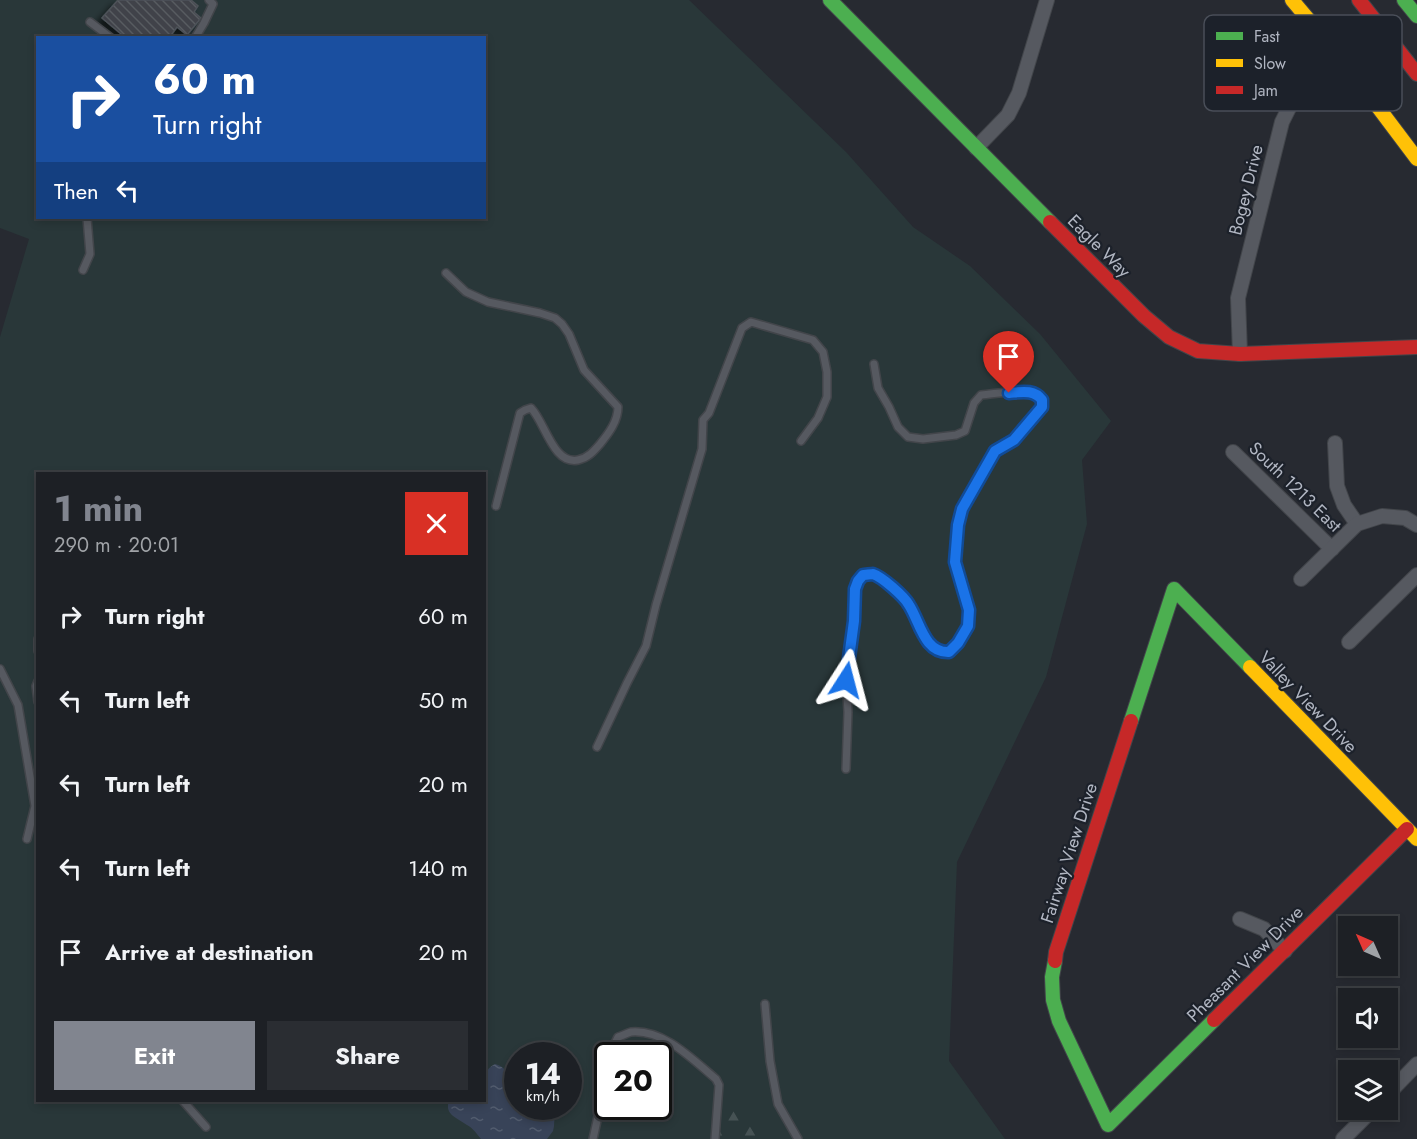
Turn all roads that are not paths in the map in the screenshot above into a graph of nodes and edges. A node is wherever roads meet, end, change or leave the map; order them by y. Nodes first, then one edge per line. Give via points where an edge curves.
1 (830, 0) edge
2 (1047, 0) edge
3 (1292, 0) edge
4 (1359, 0) edge
5 (1404, 0) edge
6 (212, 1) edge
7 (1305, 15) edge
8 (1371, 15) edge
9 (1417, 16) edge
10 (90, 22) dead end
11 (108, 36) edge
12 (196, 36) edge
13 (1402, 55) edge
14 (1417, 74) edge
15 (1288, 111) edge
16 (1381, 111) edge
17 (976, 148) junction
18 (1417, 159) edge
19 (87, 219) edge
20 (83, 270) dead end
21 (446, 273) dead end
22 (1417, 347) edge
23 (1240, 354) junction
24 (874, 364) dead end
25 (801, 441) dead end
26 (1335, 443) dead end
27 (1233, 452) dead end
28 (496, 506) dead end
29 (1357, 524) junction
30 (1417, 525) edge
31 (1332, 549) junction
32 (1417, 575) edge
33 (1301, 579) dead end
34 (1173, 589) joint
35 (1349, 642) dead end
36 (0, 669) edge
37 (597, 747) dead end
38 (846, 769) dead end
39 (36, 773) edge
40 (31, 782) junction
41 (1412, 834) edge
42 (27, 839) dead end
43 (1240, 919) dead end
44 (1285, 951) junction
45 (765, 1004) dead end
46 (616, 1042) edge
47 (670, 1042) edge
48 (672, 1043) edge
49 (1417, 1064) edge
50 (1398, 1084) edge
51 (184, 1102) edge
52 (596, 1120) edge
53 (1362, 1120) edge
54 (1108, 1125) joint
55 (206, 1127) dead end
56 (592, 1139) edge
57 (716, 1139) edge
58 (798, 1139) edge
59 (1343, 1139) edge

1 - 17 main road, Eagle Way
2 - 17 street via 1008,115
3 - 7 main road
4 - 8 main road
5 - 9 main road
6 - 12 lane
10 - 11 lane
13 - 14 main road
15 - 23 street, Bogey Drive via 1239,298
16 - 18 main road
17 - 23 main road, Eagle Way via 1169,337 1198,351
19 - 20 lane via 90,254
21 - 28 lane via 466,292 488,302 555,318 569,334 584,370 618,407 618,416 596,449 574,461 560,454 531,408 520,413
22 - 23 main road, Eagle Way
24 - 38 lane via 878,388 898,427 908,437 922,439 965,431 974,403 981,396 1027,391 1038,395 1042,407 1014,440 995,451 962,509 955,562 969,610 968,626 949,652 931,646 909,605 888,584 873,574 863,575 858,581 846,680
25 - 37 lane via 827,397 824,352 813,340 751,322 742,328 704,420 702,449 646,646
26 - 29 street via 1337,486
27 - 31 street, South 1213 East
29 - 30 street via 1382,516 1405,518
29 - 31 street
31 - 33 street
32 - 35 street
34 - 41 main road, Valley View Drive
34 - 54 main road, Fairway View Drive via 1056,952 1052,977 1059,1021
36 - 40 lane via 18,705
39 - 40 lane
40 - 42 lane via 35,806
41 - 44 main road, Pheasant View Drive
43 - 44 street via 1264,929
44 - 54 main road, Pheasant View Drive
45 - 58 lane via 778,1104
46 - 47 lane via 630,1032 653,1034
48 - 57 lane via 719,1085
49 - 50 street
51 - 55 lane
52 - 56 lane
53 - 59 street

